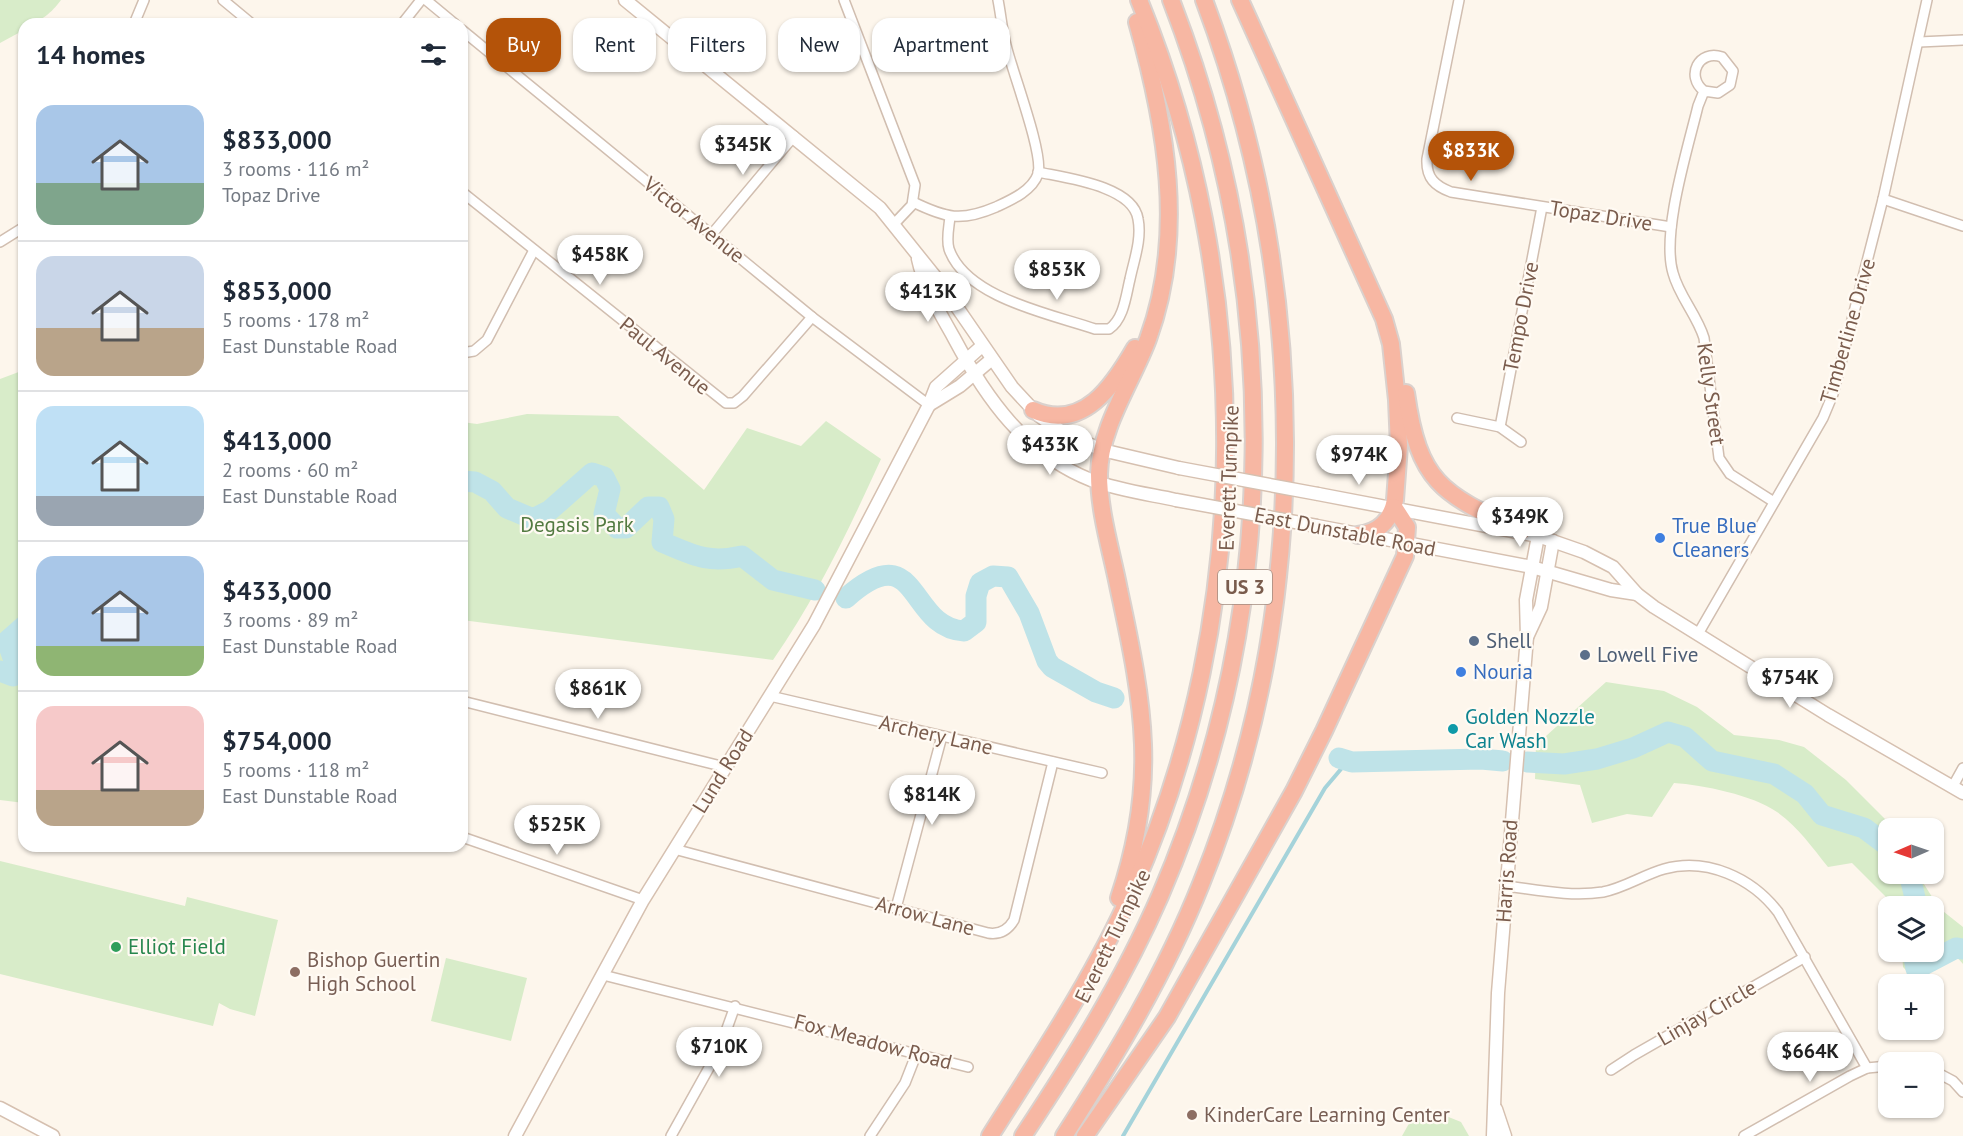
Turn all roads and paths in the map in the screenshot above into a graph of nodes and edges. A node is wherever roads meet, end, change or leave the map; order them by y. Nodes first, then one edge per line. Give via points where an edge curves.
1 (144, 0) edge
2 (223, 0) edge
3 (423, 0) edge
4 (625, 0) edge
5 (844, 0) edge
6 (998, 0) edge
7 (1130, 0) edge
8 (1139, 0) edge
9 (1171, 0) edge
10 (1204, 0) edge
11 (1240, 0) edge
12 (1459, 0) edge
13 (1927, 0) edge
14 (136, 18) edge
15 (245, 18) edge
16 (407, 18) edge
17 (447, 18) edge
18 (468, 35) edge
19 (1963, 40) edge
20 (1919, 42) junction
21 (1704, 91) junction
22 (794, 136) junction
23 (1038, 172) junction
24 (468, 197) edge
25 (1883, 199) junction
26 (913, 202) junction
27 (1542, 207) junction
28 (950, 217) junction
29 (894, 224) junction
30 (1963, 226) edge
31 (1671, 227) junction
32 (18, 232) edge
33 (712, 234) junction
34 (0, 243) edge
35 (534, 250) junction
36 (918, 256) junction
37 (1165, 269) junction
38 (812, 317) junction
39 (1391, 344) junction
40 (982, 346) junction
41 (468, 352) edge
42 (992, 359) junction
43 (966, 360) junction
44 (975, 374) junction
45 (929, 405) junction
46 (1033, 410) junction
47 (1457, 418) dead end
48 (1500, 428) junction
49 (1521, 442) dead end
50 (1102, 450) junction
51 (1099, 483) junction
52 (1774, 502) junction
53 (1394, 507) junction
54 (1530, 533) junction
55 (1358, 535) junction
56 (1553, 541) junction
57 (1407, 544) junction
58 (1532, 567) junction
59 (1547, 571) junction
60 (1637, 594) junction
61 (1698, 634) junction
62 (1527, 637) junction
63 (770, 696) junction
64 (468, 703) edge
65 (942, 736) junction
66 (1053, 762) junction
67 (725, 767) junction
68 (1963, 768) edge
69 (1102, 773) dead end
70 (1958, 790) edge
71 (468, 839) edge
72 (674, 849) junction
73 (1506, 886) junction
74 (643, 900) junction
75 (896, 908) junction
76 (1805, 957) junction
77 (603, 975) junction
78 (735, 1006) junction
79 (1068, 1011) junction
80 (916, 1054) junction
81 (968, 1067) dead end
82 (1878, 1067) edge
83 (1867, 1068) junction
84 (1611, 1071) dead end
85 (1944, 1077) edge
86 (1963, 1092) edge
87 (1494, 1105) junction
88 (0, 1108) edge
89 (48, 1135) edge
90 (1748, 1135) edge
91 (515, 1136) edge
92 (670, 1136) edge
93 (870, 1136) edge
94 (990, 1136) edge
95 (1023, 1136) edge
96 (1064, 1136) edge
97 (1085, 1136) edge
98 (1492, 1136) edge
99 (1505, 1136) edge

1 - 14 street
2 - 15 street
3 - 16 street
3 - 17 street
4 - 22 street, East Dunstable Road
5 - 26 street via 912,176
6 - 23 street via 1016,86 1038,151
7 - 37 highway via 1152,81 1167,167 1169,228
8 - 79 highway via 1183,128 1211,254 1225,397 1221,522 1206,650 1173,780 1125,906
9 - 95 highway, Everett Turnpike / US 3 via 1217,140 1232,201 1248,304 1255,430 1244,597 1214,740 1171,868 1114,990
10 - 96 highway, US 3 via 1246,130 1265,211 1277,293 1285,439 1276,583 1251,730 1208,868 1147,1000
11 - 39 highway via 1362,268
12 - 27 street, Topaz Drive via 1427,159 1429,175 1437,187 1451,192
13 - 20 street, Timberline Drive
18 - 33 street, Victor Avenue
19 - 20 street
20 - 25 street, Timberline Drive
21 - 21 street via 1695,80 1696,65 1708,56 1722,57 1733,71 1730,85 1718,93
21 - 31 street, Kelly Street
22 - 29 street, East Dunstable Road via 870,198
22 - 33 street
23 - 28 street via 1029,188 1004,204 974,215
23 - 28 street via 1113,192 1136,210 1137,250 1121,313 1109,329 1095,328 979,285 955,260 948,242
24 - 35 street, Paul Avenue
25 - 30 street
25 - 52 street, Timberline Drive via 1833,394
26 - 28 street
26 - 29 street
27 - 31 street, Topaz Drive
27 - 48 street, Tempo Drive
29 - 36 street, East Dunstable Road
31 - 52 street, Kelly Street via 1669,259 1673,274 1701,327 1707,352 1719,458 1730,474
32 - 34 street
33 - 38 street, Victor Avenue
35 - 38 street, Paul Avenue via 716,397 729,403 743,396
35 - 41 street via 487,340 480,348
36 - 40 street, East Dunstable Road
36 - 43 street, East Dunstable Road via 930,292
37 - 46 highway via 1142,335 1102,396 1088,408 1068,416 1050,416
37 - 50 highway via 1148,338
38 - 45 street, Victor Avenue
39 - 53 highway via 1398,424
39 - 54 highway via 1404,377 1415,444 1429,472 1461,502
40 - 42 street, East Dunstable Road
40 - 43 street, Lund Road
42 - 44 street, Lund Road
42 - 46 street, East Dunstable Road
43 - 44 street, East Dunstable Road
43 - 45 street, Lund Road via 936,387
44 - 45 street, Lund Road
44 - 51 street, East Dunstable Road via 1000,411 1027,440 1058,463
45 - 63 street, Lund Road via 824,609
46 - 50 street, East Dunstable Road via 1064,433
47 - 48 street
48 - 49 street
50 - 51 highway
50 - 53 street, East Dunstable Road, bridge
51 - 55 street, East Dunstable Road, bridge
51 - 79 highway via 1139,688 1143,780 1136,837 1121,892
52 - 61 street, Timberline Drive
53 - 54 street, East Dunstable Road
53 - 55 highway via 1381,527
53 - 57 highway via 1405,523
54 - 56 street, East Dunstable Road
54 - 58 street, Harris Road
55 - 57 street, East Dunstable Road
56 - 59 street, Harris Road
56 - 60 street, East Dunstable Road via 1613,567
57 - 58 street, East Dunstable Road
57 - 97 highway via 1403,561 1294,791 1167,1017
58 - 59 street, East Dunstable Road
58 - 62 street, Harris Road via 1525,609
59 - 60 street, East Dunstable Road
59 - 62 street, Harris Road via 1539,616
60 - 61 street, East Dunstable Road
61 - 70 street, East Dunstable Road
62 - 73 street, Harris Road
63 - 65 street, Archery Lane
63 - 67 street, Lund Road
64 - 67 street
65 - 66 street, Archery Lane
65 - 75 street
66 - 69 street, Archery Lane
66 - 75 street, Arrow Lane via 1010,927 988,933
67 - 72 street, Lund Road
68 - 70 street
71 - 74 street
72 - 74 street, Lund Road
72 - 75 street, Arrow Lane
73 - 76 street via 1588,894 1676,867 1717,870 1748,882 1765,895
73 - 87 street, Harris Road
74 - 77 street, Lund Road
76 - 83 street
76 - 84 street, Linjay Circle via 1634,1054
77 - 78 street, Fox Meadow Road
77 - 91 street, Lund Road
78 - 80 street, Fox Meadow Road
78 - 92 street via 720,1048
79 - 94 highway
80 - 81 street, Fox Meadow Road
80 - 93 street via 909,1076
82 - 83 street
83 - 90 street
85 - 86 street
87 - 98 street, Harris Road
87 - 99 street, Harris Road
88 - 89 street

